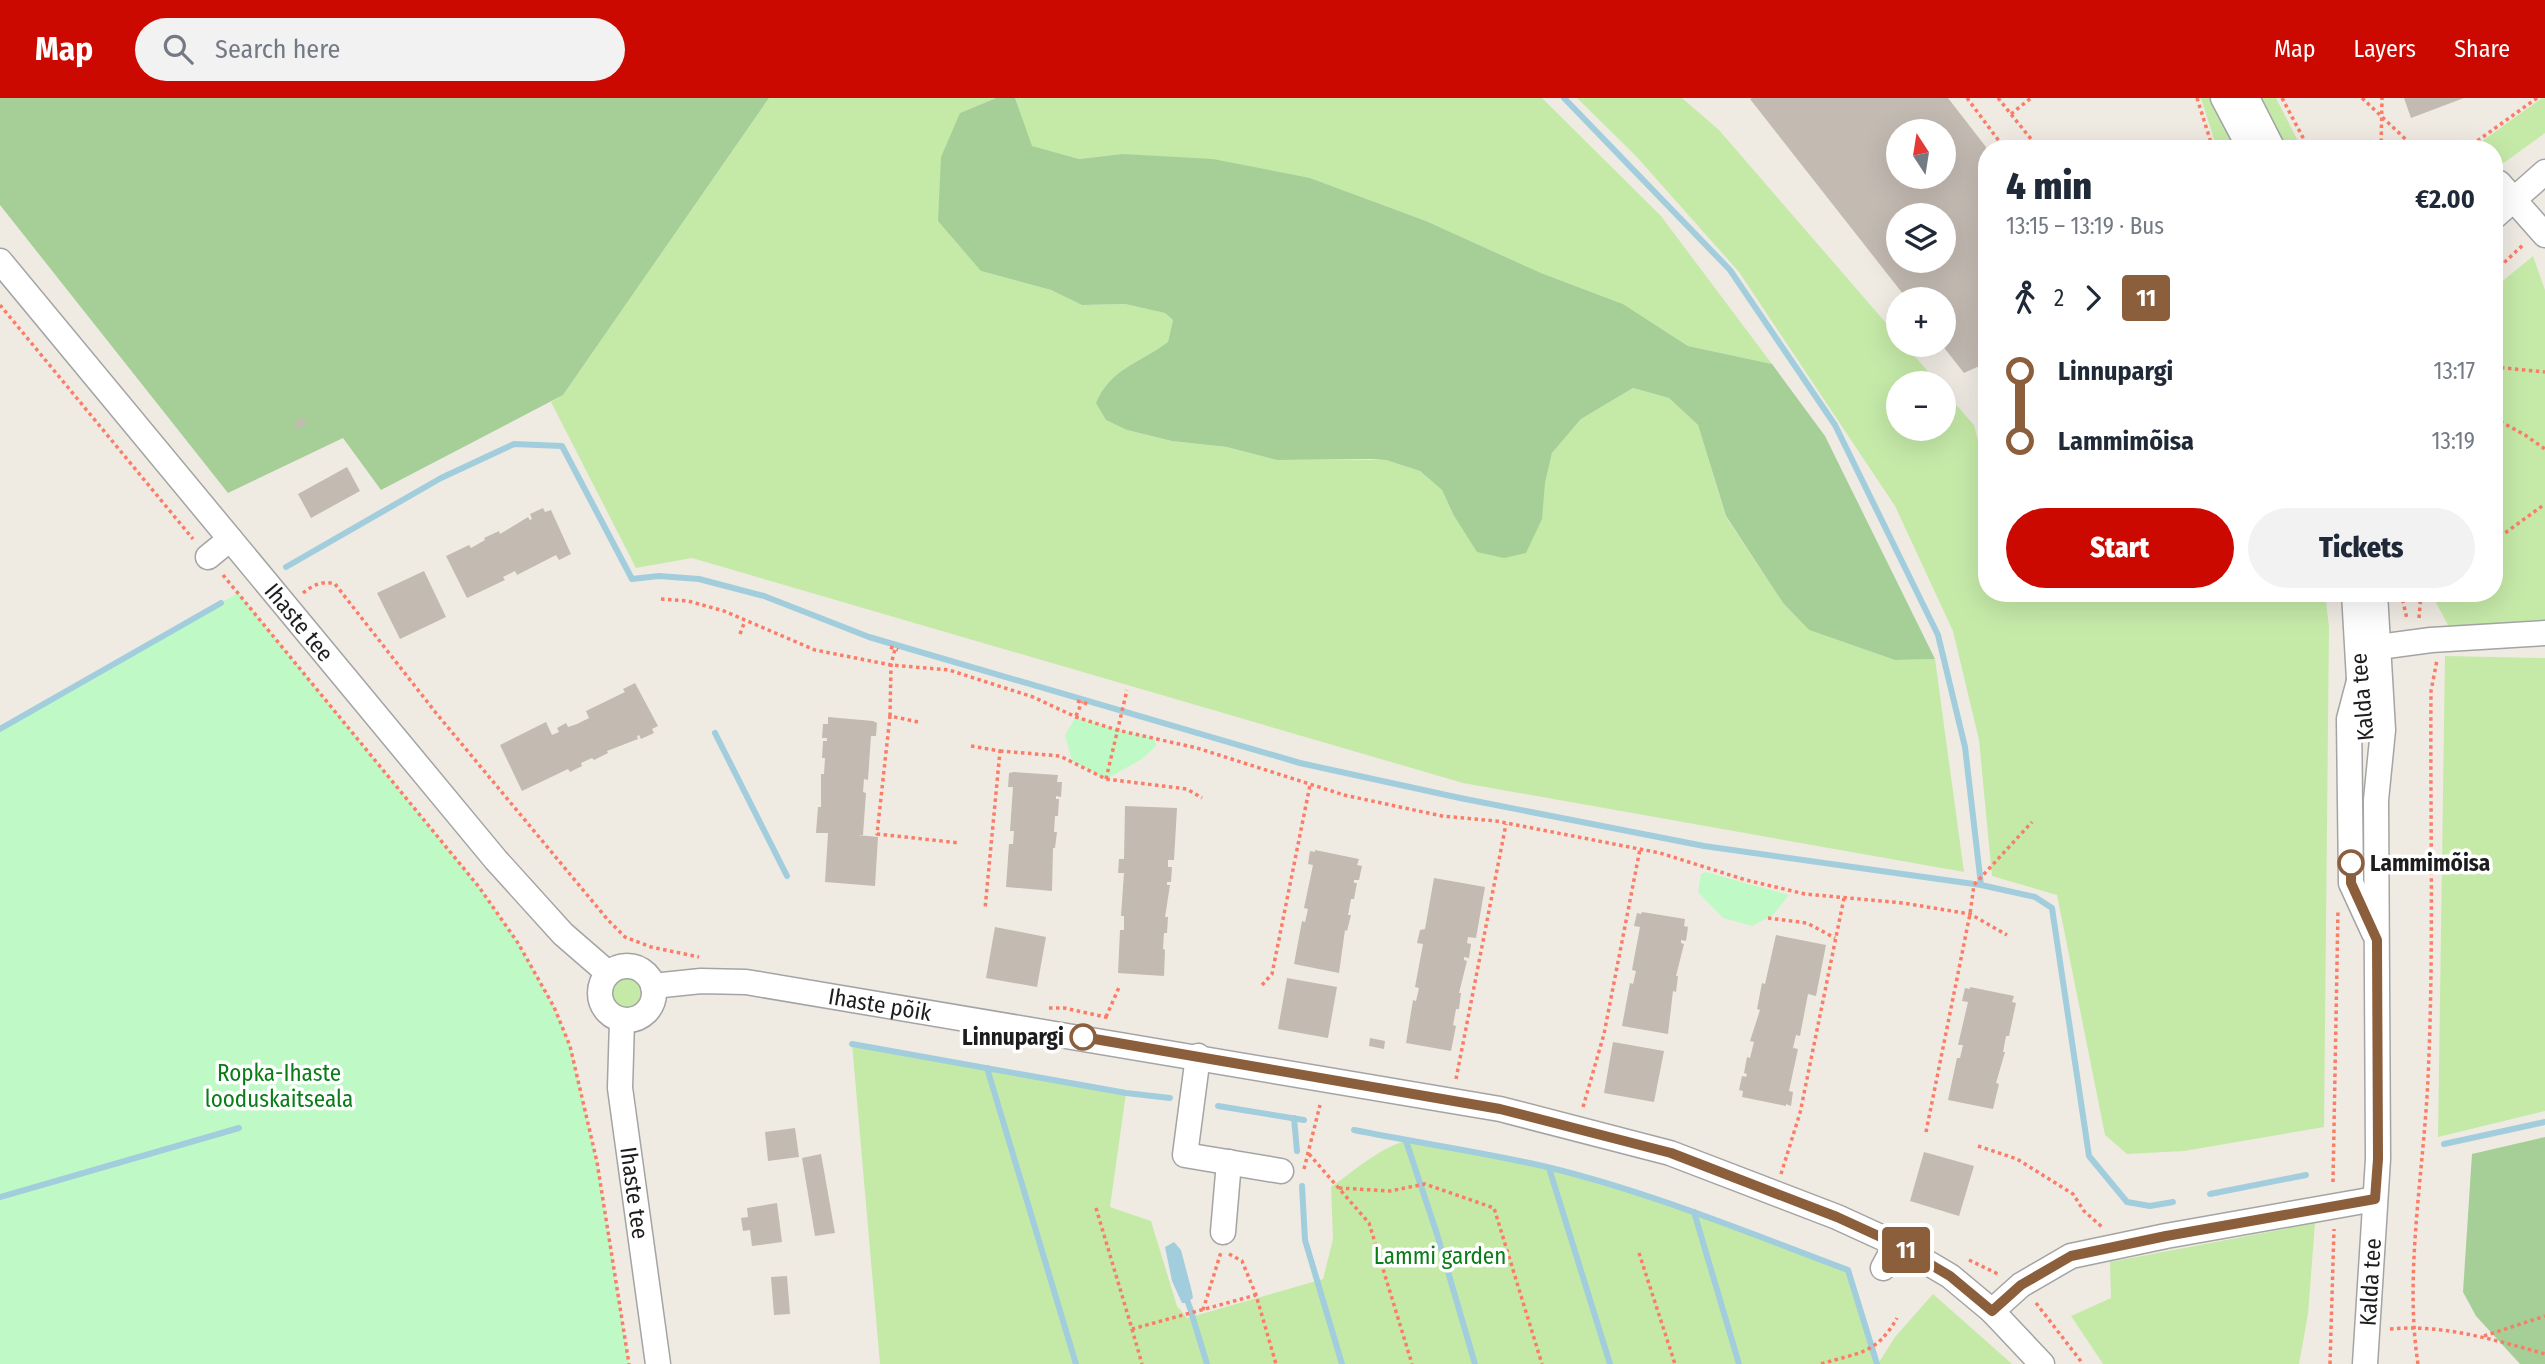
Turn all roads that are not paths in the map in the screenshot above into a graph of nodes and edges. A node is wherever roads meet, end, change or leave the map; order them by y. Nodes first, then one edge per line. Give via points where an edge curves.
1 (2223, 98) edge
2 (2247, 98) edge
3 (2245, 140) edge
4 (2268, 140) edge
5 (2545, 157) edge
6 (2545, 172) edge
7 (2503, 189) edge
8 (2543, 233) edge
9 (0, 261) edge
10 (230, 539) junction
11 (208, 557) road end
12 (2358, 602) edge
13 (2375, 602) edge
14 (2387, 602) edge
15 (2545, 632) edge
16 (2376, 647) junction
17 (2359, 681) junction
18 (2376, 800) junction
19 (2377, 940) junction
20 (608, 973) junction
21 (653, 986) junction
22 (622, 1021) junction
23 (1198, 1056) junction
24 (1229, 1162) junction
25 (1281, 1171) road end
26 (2375, 1199) junction
27 (1223, 1233) dead end
28 (1896, 1244) junction
29 (1883, 1268) dead end
30 (1992, 1311) junction
31 (2368, 1351) edge
32 (658, 1364) edge
33 (2042, 1364) edge

1 - 3 street
2 - 4 street
5 - 7 street
6 - 7 street
7 - 8 street
9 - 10 street, Ihaste tee
10 - 11 street
10 - 20 street, Ihaste tee via 496,860 563,934
12 - 16 street, Kalda tee
13 - 16 street, Kalda tee
14 - 16 street
15 - 16 street
16 - 17 street, Kalda tee
16 - 18 street, Kalda tee via 2383,730
17 - 18 street, Kalda tee
17 - 19 street via 2349,719 2351,883
18 - 19 street, Kalda tee
19 - 26 street, Kalda tee
20 - 21 street via 634,967 649,977
20 - 22 street via 600,988 602,1006
21 - 22 street via 648,1012
21 - 23 street, Ihaste põik via 746,982
22 - 32 street, Ihaste tee via 620,1088
23 - 24 street via 1185,1155
23 - 28 street, Ihaste põik via 1500,1109 1671,1153
24 - 25 street
24 - 27 street
26 - 30 street via 2071,1256 2021,1285
26 - 31 street, Kalda tee
28 - 29 street
28 - 30 street, Ihaste põik via 1950,1276
30 - 33 street, Ihaste põik

